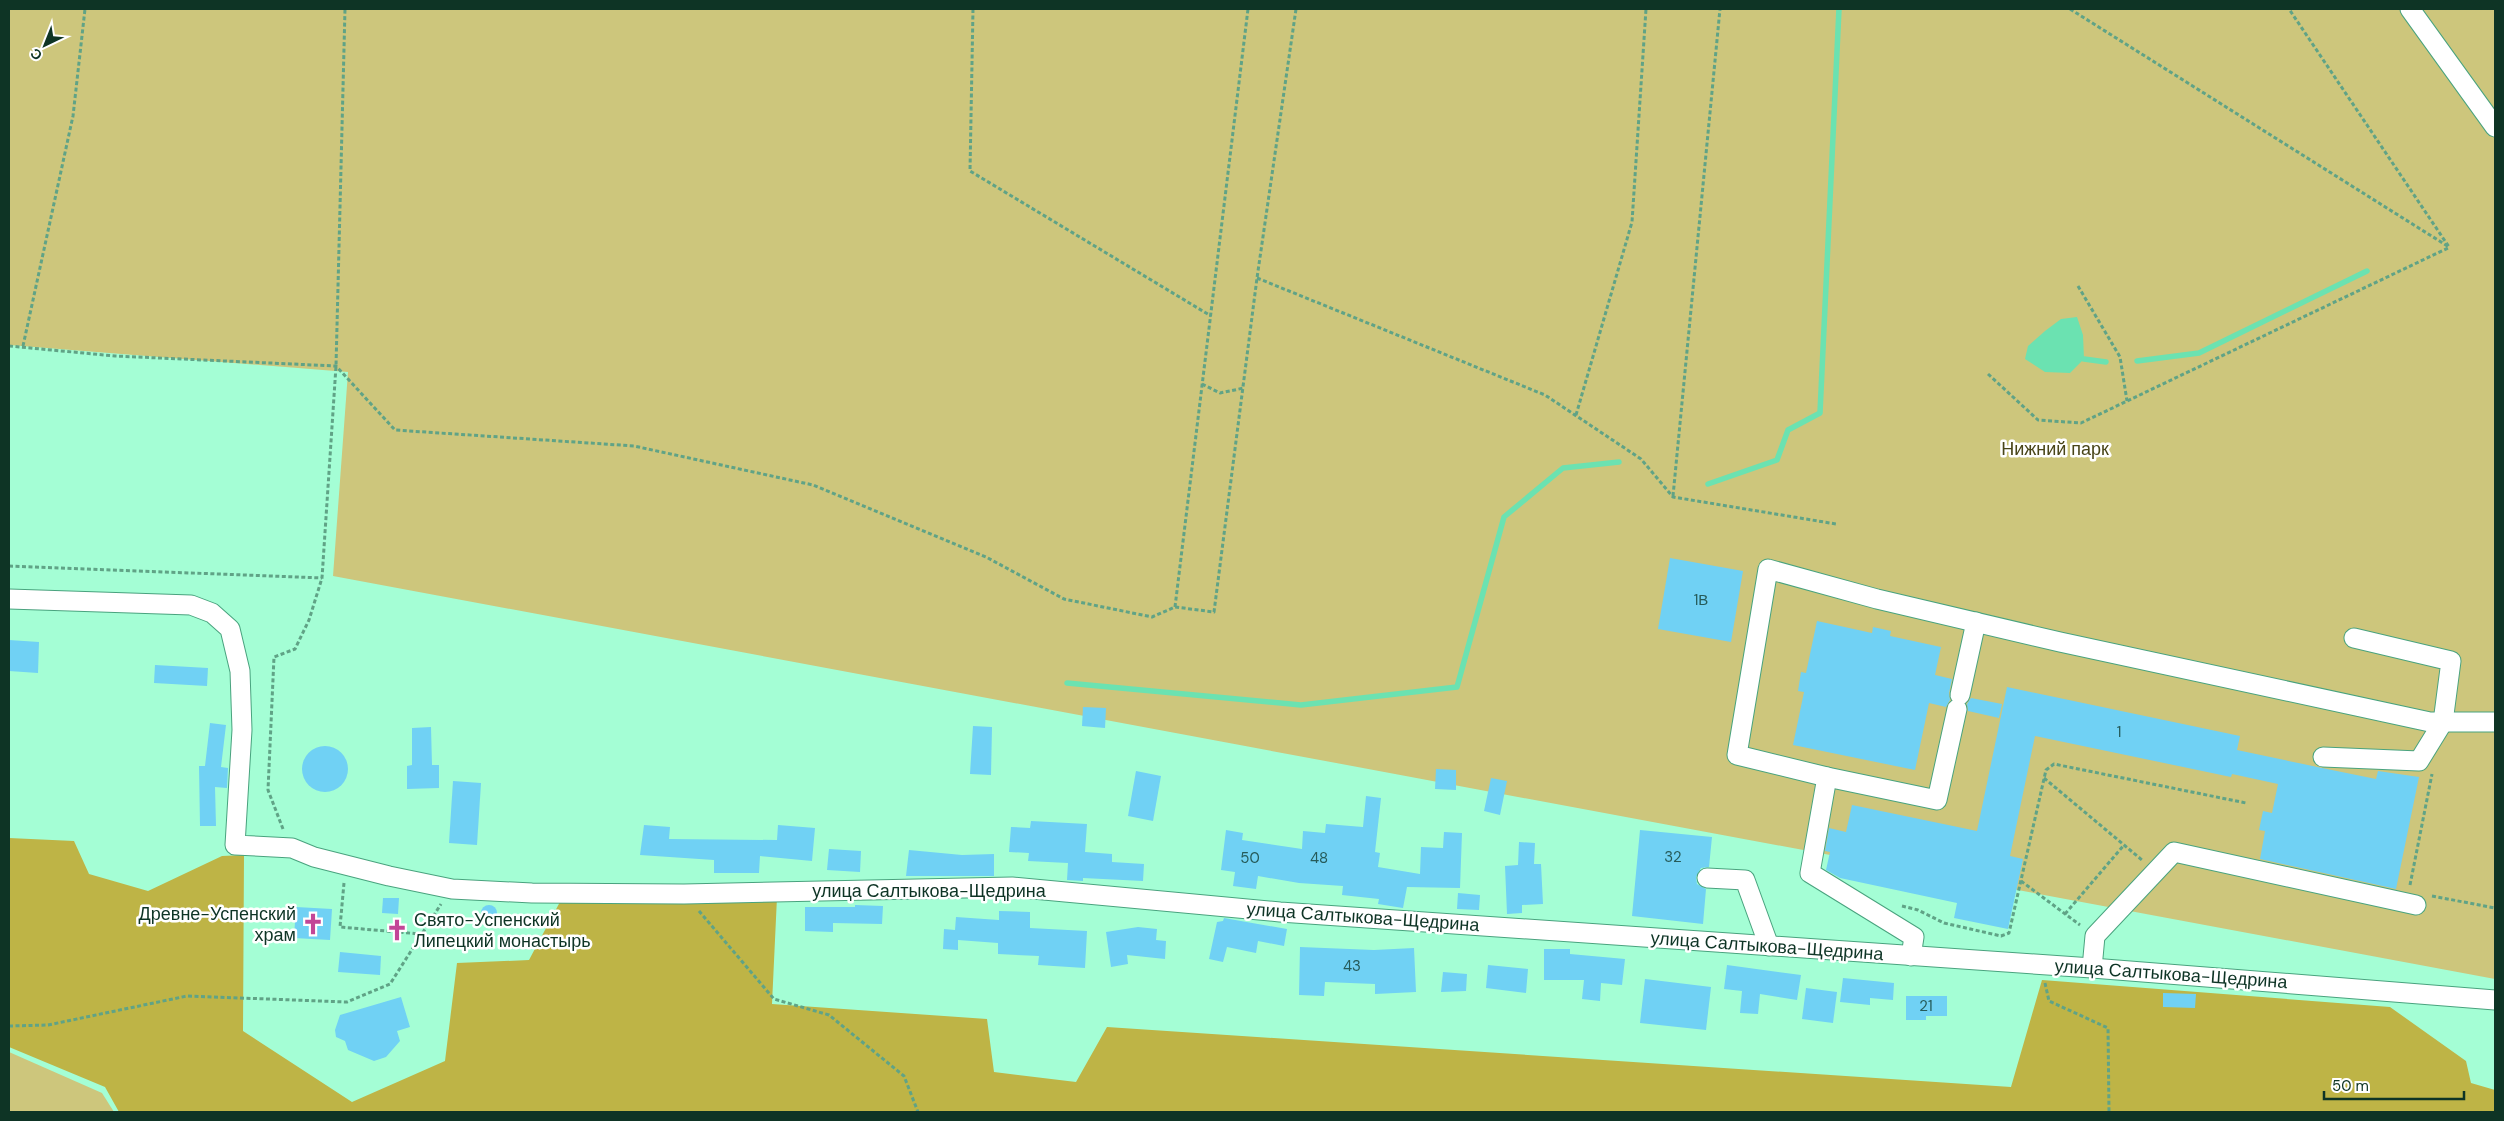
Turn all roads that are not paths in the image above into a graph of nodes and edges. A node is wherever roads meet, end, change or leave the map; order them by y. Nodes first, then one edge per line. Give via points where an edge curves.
1 (2410, 9) edge
2 (2495, 128) edge
3 (9, 599) edge
4 (1976, 622) junction
5 (2354, 638) dead end
6 (2443, 722) junction
7 (2495, 722) edge
8 (2323, 757) dead end
9 (1827, 777) junction
10 (1708, 878) dead end
11 (2417, 901) road end
12 (1769, 946) junction
13 (1912, 956) junction
14 (2092, 968) junction
15 (2495, 1000) edge

1 - 2 street
3 - 12 street, улица Салтыкова-Щедрина via 190,605 212,613 230,629 240,671 242,730 234,845 292,848 381,874 452,889 684,894 1012,888 1280,912
4 - 6 street via 2430,722
4 - 9 street via 1937,800
4 - 9 street via 1768,569 1737,755
5 - 6 street via 2451,662
6 - 7 street
6 - 8 street via 2418,761
9 - 13 street via 1810,873 1914,937
10 - 12 street via 1744,880
11 - 14 street via 2174,852 2094,936
12 - 13 street, улица Салтыкова-Щедрина
13 - 14 street, улица Салтыкова-Щедрина
14 - 15 street, улица Салтыкова-Щедрина

